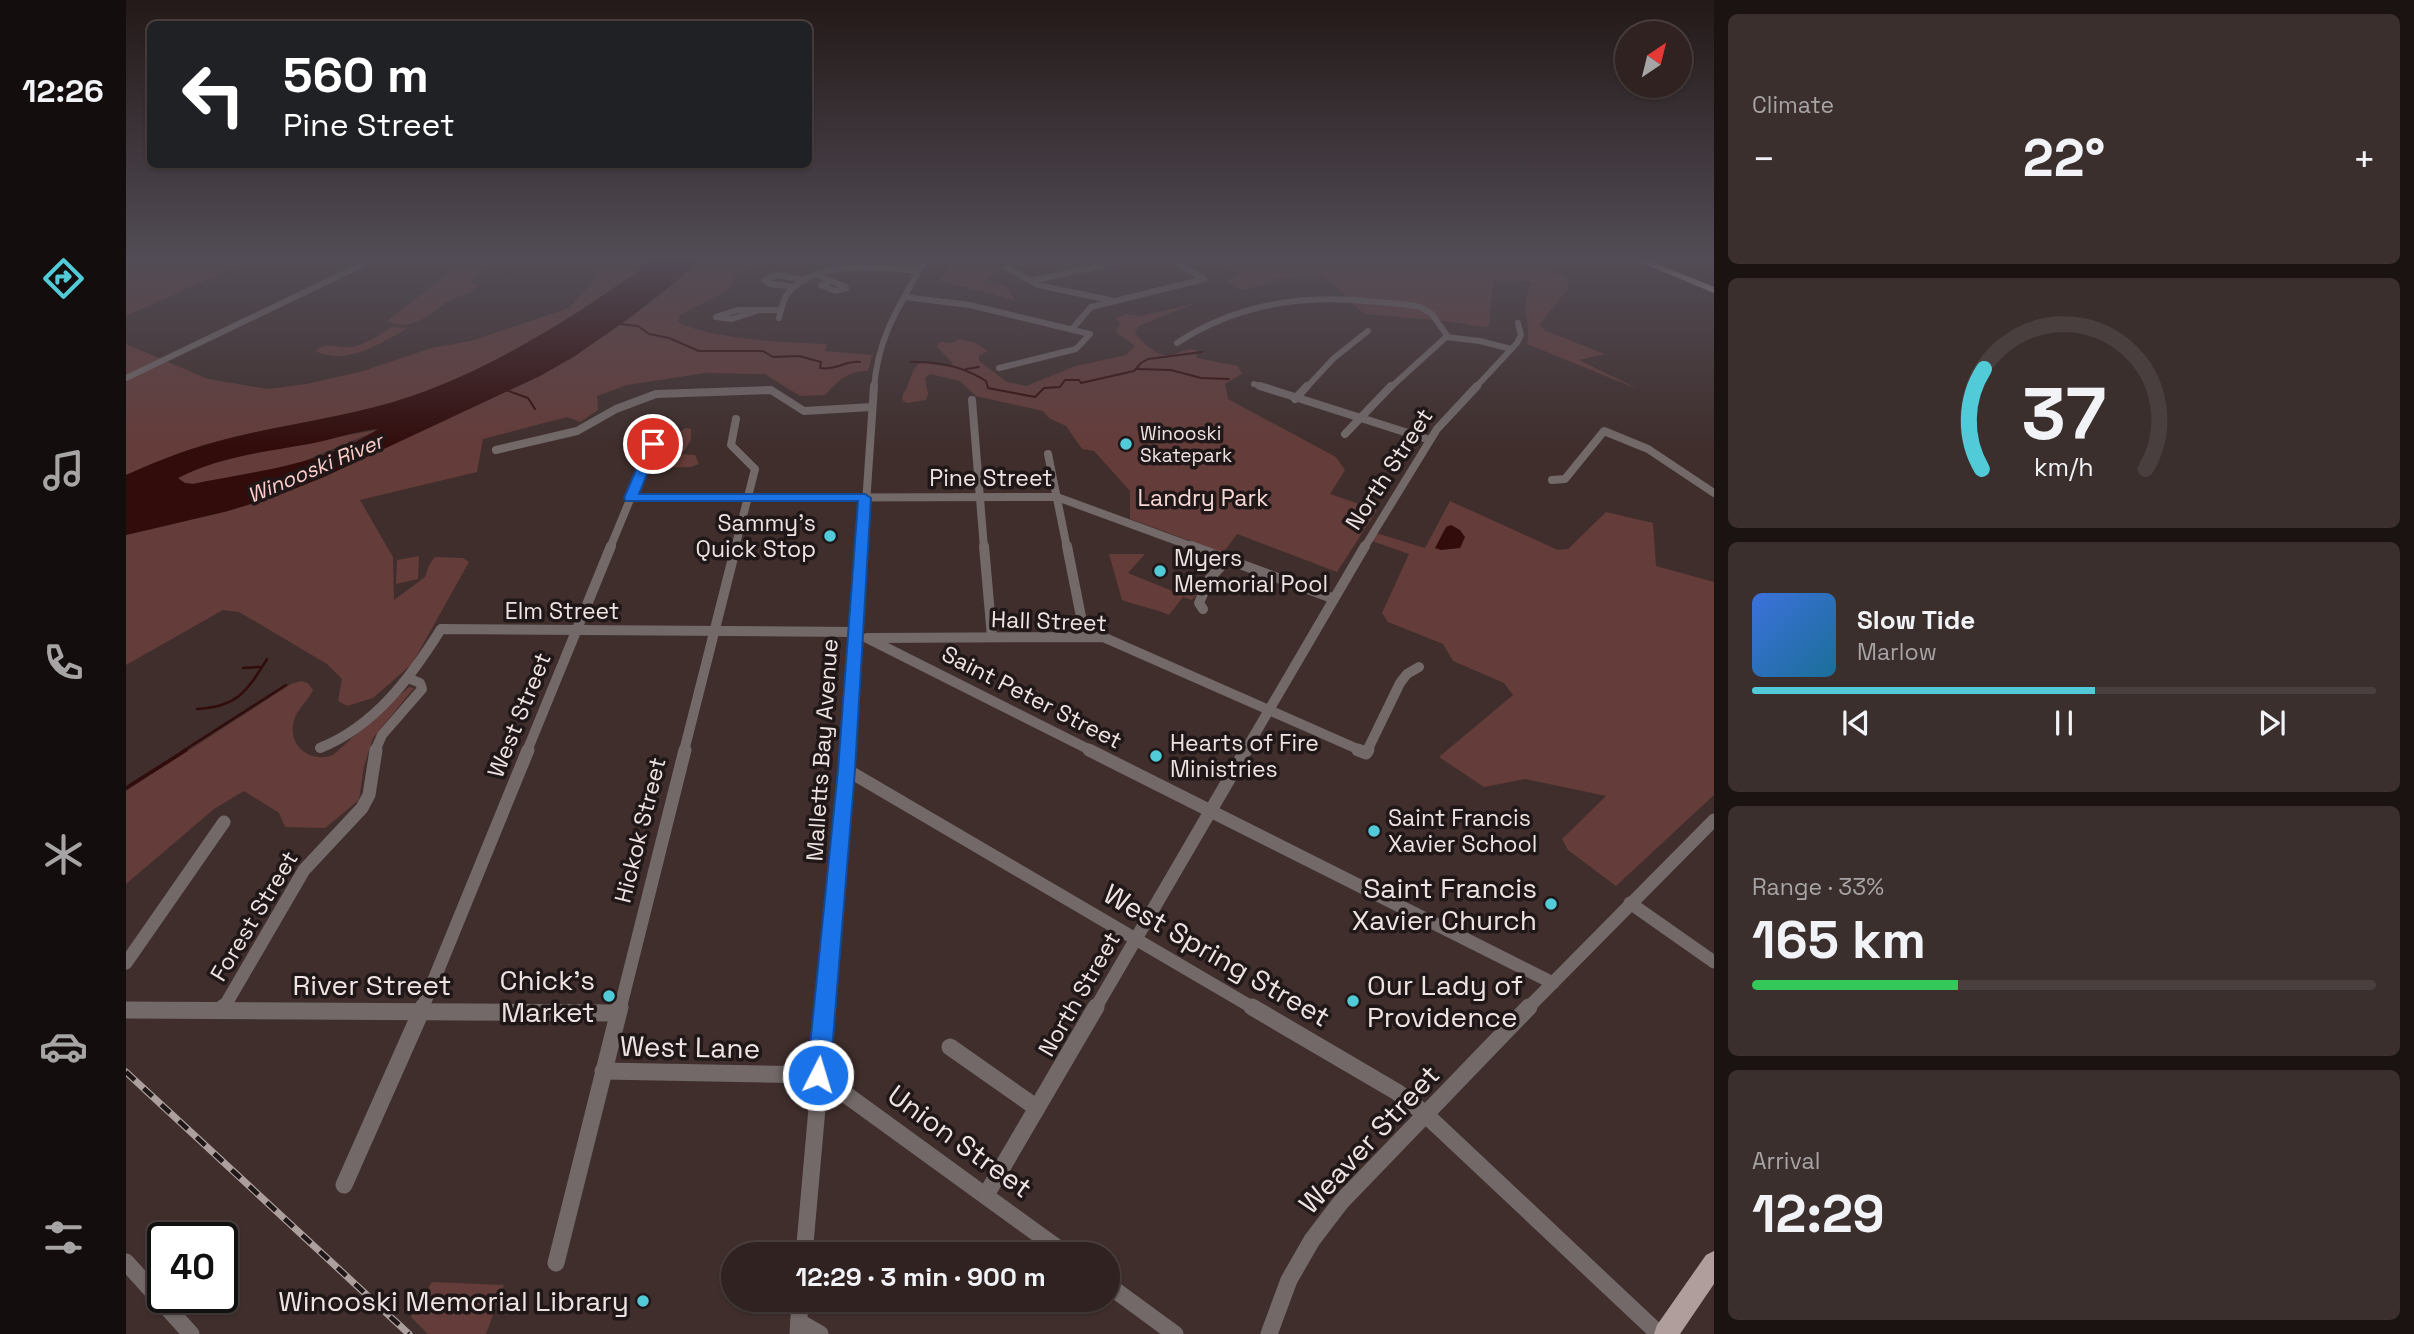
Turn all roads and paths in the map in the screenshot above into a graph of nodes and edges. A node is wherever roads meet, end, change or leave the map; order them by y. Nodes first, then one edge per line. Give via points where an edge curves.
1 (241, 322) edge
2 (891, 322) edge
3 (1044, 322) edge
4 (1079, 322) edge
5 (1209, 322) edge
6 (1440, 322) edge
7 (1518, 323) dead end
8 (1073, 329) junction
9 (1368, 331) dead end
10 (1448, 337) junction
11 (1182, 342) dead end
12 (1511, 349) junction
13 (999, 368) dead end
14 (126, 377) edge
15 (1254, 384) dead end
16 (1295, 399) junction
17 (972, 400) dead end
18 (872, 407) junction
19 (1359, 418) junction
20 (736, 419) dead end
21 (1345, 434) dead end
22 (661, 438) dead end
23 (1430, 440) junction
24 (496, 450) dead end
25 (1048, 454) dead end
26 (1552, 480) dead end
27 (1714, 493) edge
28 (979, 497) junction
29 (1057, 497) junction
30 (631, 498) junction
31 (747, 498) junction
32 (865, 498) junction
33 (1228, 559) junction
34 (1332, 598) junction
35 (1203, 609) dead end
36 (576, 630) junction
37 (714, 631) junction
38 (859, 636) junction
39 (992, 637) junction
40 (1084, 637) junction
41 (1419, 667) dead end
42 (408, 678) junction
43 (1268, 711) junction
44 (320, 748) dead end
45 (846, 770) junction
46 (1210, 810) junction
47 (1714, 820) edge
48 (224, 822) dead end
49 (1630, 903) junction
50 (1136, 939) junction
51 (1714, 962) edge
52 (126, 963) edge
53 (1553, 983) junction
54 (126, 1010) edge
55 (222, 1010) junction
56 (421, 1012) junction
57 (618, 1013) junction
58 (950, 1047) dead end
59 (603, 1071) junction
60 (818, 1075) junction
61 (1037, 1108) junction
62 (1424, 1113) junction
63 (344, 1185) dead end
64 (986, 1195) junction
65 (805, 1242) edge
66 (1049, 1242) edge
67 (126, 1262) edge
68 (556, 1263) dead end
69 (1714, 1263) edge
70 (1120, 1293) edge
71 (798, 1328) edge
72 (191, 1334) edge
73 (820, 1334) edge
74 (1175, 1334) edge
75 (1269, 1334) edge
76 (1659, 1334) edge
77 (1665, 1334) edge

1 - 14 street
2 - 18 street, Malletts Bay Avenue via 877,351
3 - 8 street
4 - 8 street
5 - 11 street
6 - 10 street
7 - 12 street, North Street via 1520,337
8 - 13 street via 1090,335 1076,349
9 - 16 street
10 - 12 street
10 - 19 street
12 - 23 street, North Street
15 - 16 street
16 - 19 street
17 - 28 street
18 - 24 street via 808,411 766,390 671,392 616,408 577,431
18 - 32 street, Malletts Bay Avenue
19 - 21 street
19 - 23 street
20 - 31 street, Hickok Street via 732,449 750,460 755,469
22 - 30 street, West Street via 653,444
23 - 34 street, North Street
25 - 29 street
26 - 27 street via 1565,479 1604,431 1660,454
28 - 29 street, Pine Street
28 - 32 street, Pine Street
28 - 39 street
29 - 33 street, Pine Street
29 - 40 street
30 - 31 street, Pine Street
30 - 36 street, West Street
31 - 32 street, Pine Street
31 - 37 street, Hickok Street
32 - 38 street, Malletts Bay Avenue
33 - 34 street, Pine Street
33 - 35 street via 1204,588 1199,603
34 - 43 street, North Street
36 - 37 street, Elm Street
36 - 42 street, Elm Street via 441,629
36 - 56 street, West Street
37 - 38 street, Elm Street
37 - 57 street, Hickok Street
38 - 39 street, Hall Street
38 - 45 street, Malletts Bay Avenue
38 - 46 street, Saint Peter Street
39 - 40 street, Hall Street
40 - 43 street, Hall Street via 1107,638
41 - 43 street, Hall Street via 1400,683 1366,753
42 - 44 street, Elm Street via 354,729
42 - 55 street, Forest Street via 422,689 377,745 366,801 304,870
43 - 46 street, North Street
45 - 50 street, West Spring Street
45 - 60 street, Malletts Bay Avenue
46 - 50 street, North Street
46 - 53 street, Saint Peter Street
47 - 49 street, Weaver Street
48 - 52 street
49 - 51 street
49 - 53 street, Weaver Street
50 - 61 street, North Street
50 - 62 street, West Spring Street via 1373,1077
53 - 62 street, Weaver Street
54 - 55 street, River Street
55 - 56 street, River Street
56 - 57 street, River Street
56 - 63 street, West Street
57 - 59 street, Hickok Street
58 - 61 street
59 - 60 street, West Lane
59 - 68 street, Hickok Street
60 - 64 street, Union Street
60 - 65 street, Malletts Bay Avenue
61 - 64 street, North Street
62 - 75 street, Weaver Street via 1312,1240 1289,1280
62 - 76 street, West Spring Street
64 - 66 street, Union Street
67 - 72 street
69 - 77 main road
70 - 74 street
71 - 73 street

